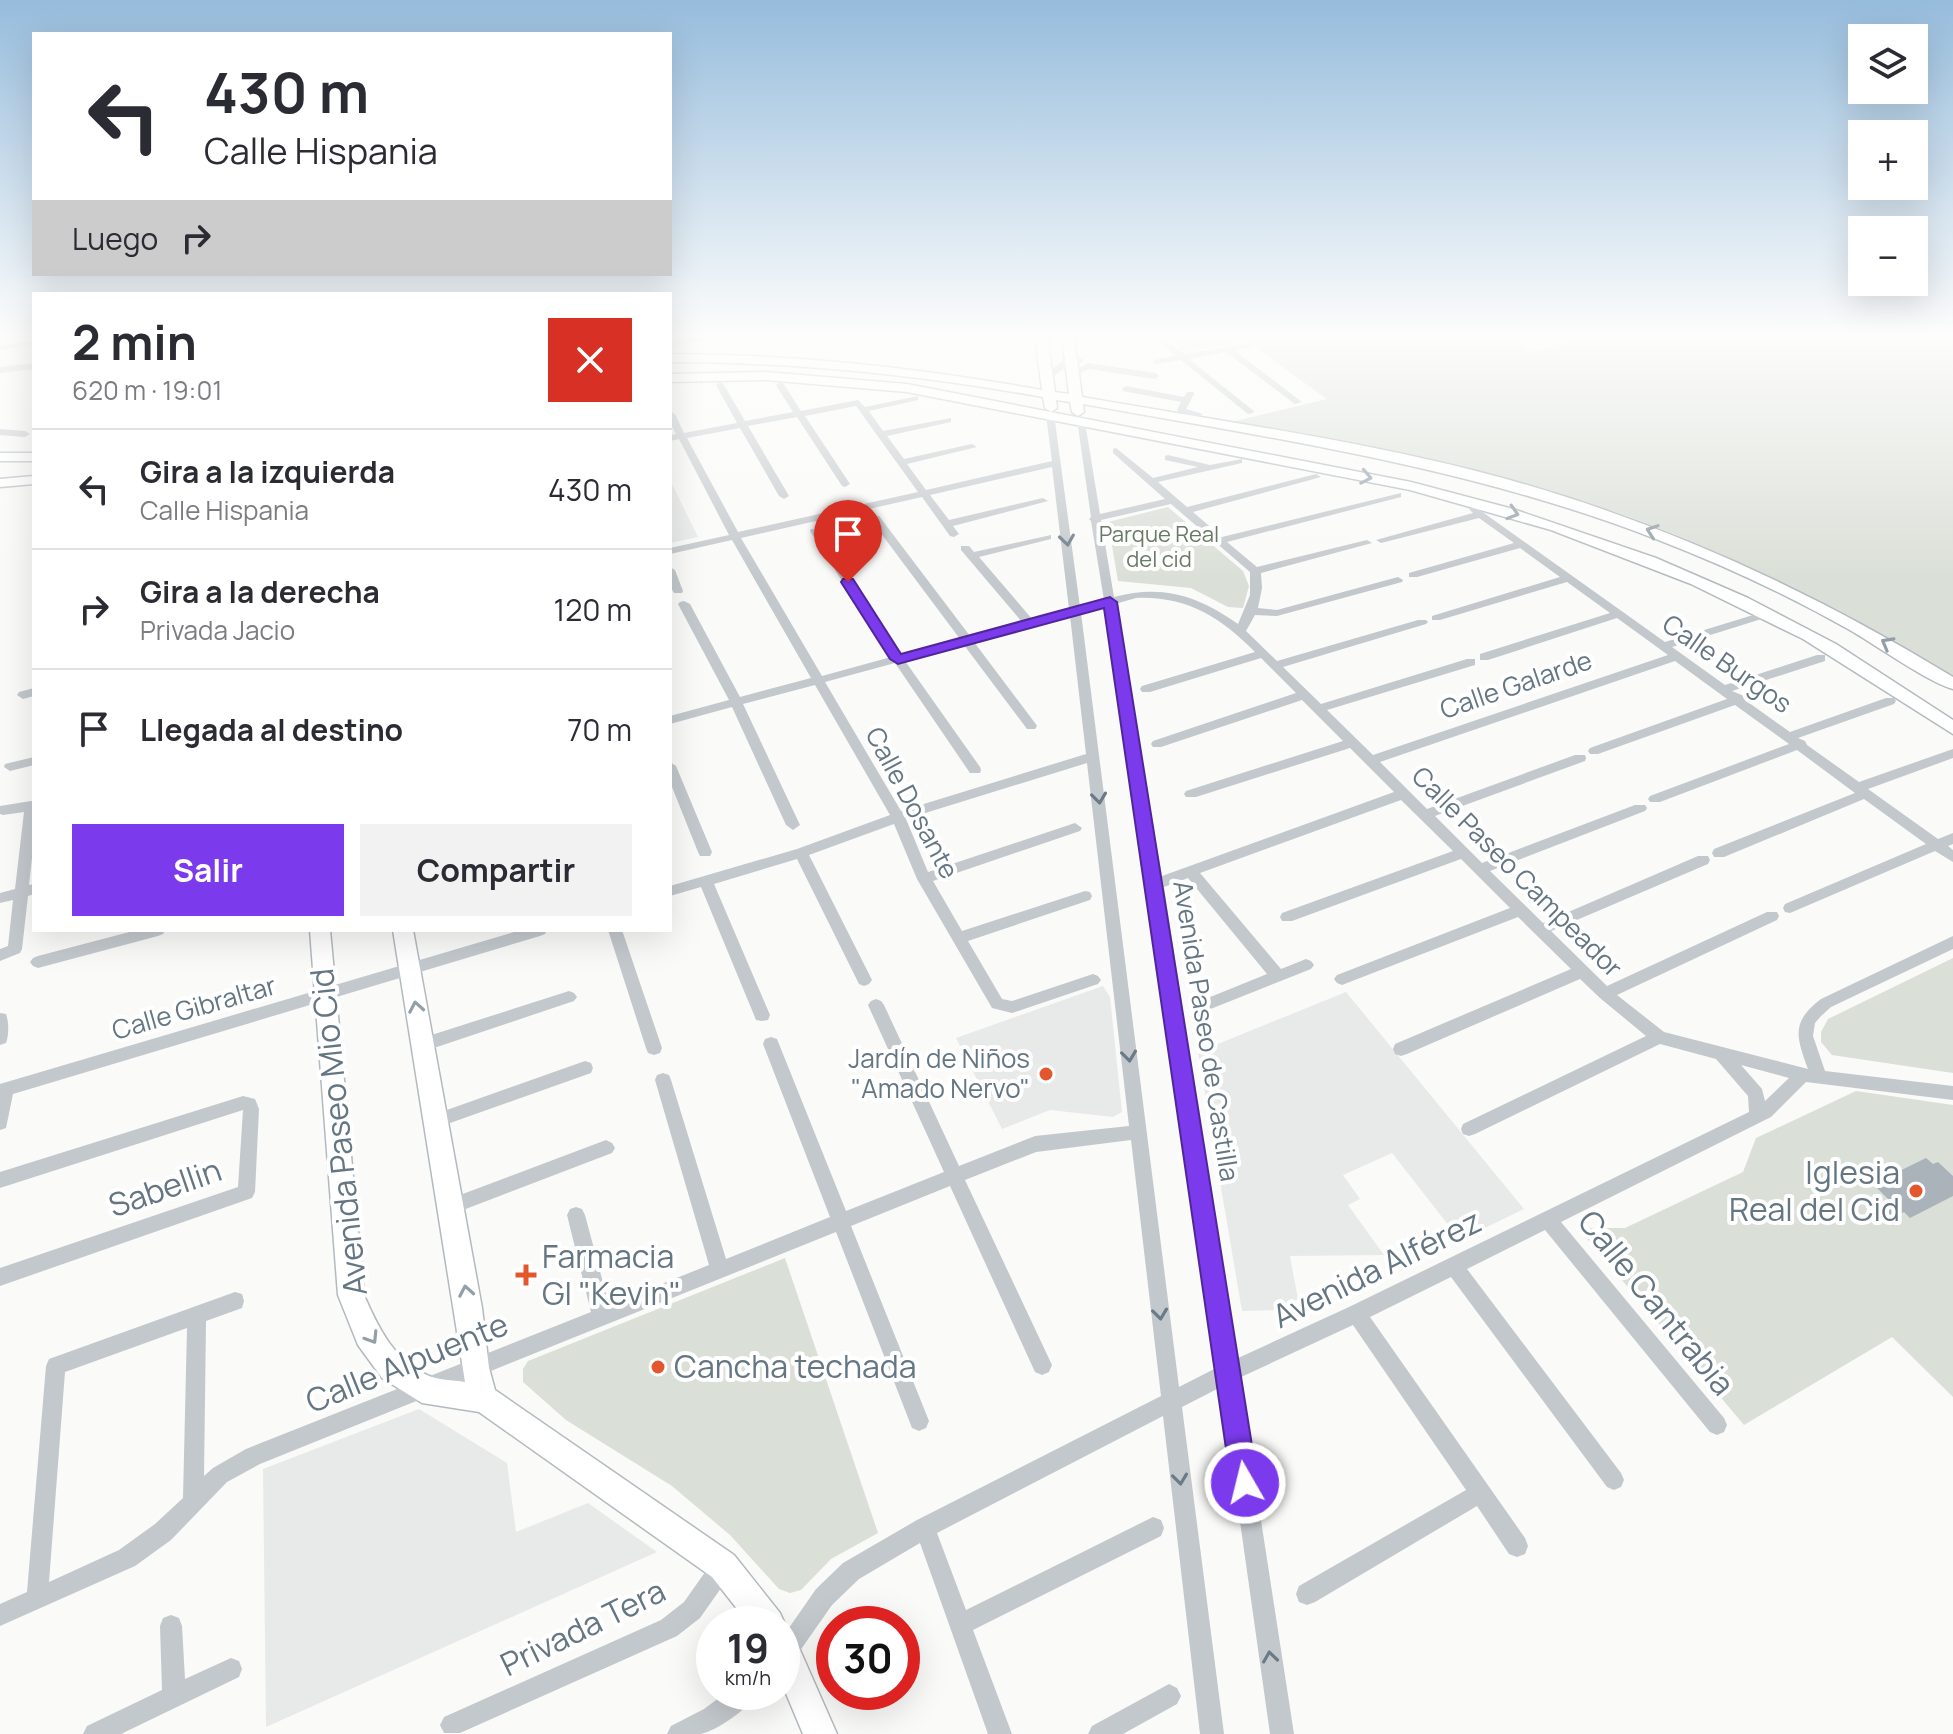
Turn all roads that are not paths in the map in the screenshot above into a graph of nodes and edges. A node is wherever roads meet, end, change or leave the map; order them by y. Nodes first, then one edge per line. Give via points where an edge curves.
1 (1051, 416) edge
2 (739, 417) edge
3 (779, 417) edge
4 (802, 417) edge
5 (868, 417) edge
6 (1055, 417) edge
7 (1079, 417) edge
8 (1171, 417) edge
9 (672, 418) edge
10 (948, 420) dead end
11 (1080, 422) junction
12 (743, 424) junction
13 (0, 432) edge
14 (25, 434) dead end
15 (881, 434) junction
16 (682, 436) junction
17 (672, 438) edge
18 (972, 447) dead end
19 (1116, 451) dead end
20 (0, 457) edge
21 (32, 457) edge
22 (1168, 458) dead end
23 (1239, 461) dead end
24 (901, 462) junction
25 (1056, 463) junction
26 (1210, 467) junction
27 (1316, 477) dead end
28 (32, 480) edge
29 (1150, 481) junction
30 (0, 483) edge
31 (845, 484) dead end
32 (923, 492) junction
33 (1397, 495) dead end
34 (784, 496) dead end
35 (1173, 500) junction
36 (1043, 501) dead end
37 (1188, 510) junction
38 (875, 518) dead end
39 (1094, 519) junction
40 (947, 524) junction
41 (815, 531) dead end
42 (954, 534) dead end
43 (735, 537) junction
44 (1047, 537) dead end
45 (1222, 540) junction
46 (1381, 540) dead end
47 (1367, 543) dead end
48 (1522, 544) junction
49 (672, 551) edge
50 (1255, 571) junction
51 (672, 575) edge
52 (1413, 575) dead end
53 (1568, 578) junction
54 (1398, 580) dead end
55 (678, 591) dead end
56 (1110, 602) junction
57 (684, 604) dead end
58 (1077, 611) junction
59 (1253, 611) junction
60 (1618, 614) junction
61 (1767, 614) junction
62 (1436, 618) dead end
63 (1422, 622) dead end
64 (1030, 624) junction
65 (1240, 631) junction
66 (966, 641) junction
67 (1664, 646) junction
68 (1262, 654) junction
69 (1677, 656) junction
70 (1821, 658) dead end
71 (898, 659) junction
72 (1274, 666) junction
73 (818, 681) junction
74 (1953, 684) edge
75 (1146, 689) dead end
76 (1725, 689) junction
77 (1303, 695) junction
78 (1740, 699) junction
79 (1890, 701) dead end
80 (736, 702) junction
81 (1318, 709) junction
82 (672, 719) edge
83 (1031, 726) dead end
84 (1953, 728) edge
85 (1796, 740) junction
86 (1352, 743) junction
87 (1157, 744) dead end
88 (1594, 751) dead end
89 (1953, 753) edge
90 (1094, 756) junction
91 (1580, 758) dead end
92 (1370, 761) junction
93 (32, 762) edge
94 (10, 767) dead end
95 (975, 770) dead end
96 (672, 771) edge
97 (1863, 790) junction
98 (1191, 794) dead end
99 (1403, 794) junction
100 (1655, 799) dead end
101 (1640, 808) dead end
102 (3, 810) dead end
103 (1425, 815) junction
104 (898, 817) junction
105 (793, 825) dead end
106 (1075, 828) dead end
107 (1953, 838) edge
108 (1938, 845) junction
109 (705, 852) dead end
110 (801, 853) junction
111 (1462, 853) junction
112 (1719, 853) dead end
113 (1953, 857) edge
114 (1703, 860) dead end
115 (1479, 870) junction
116 (1191, 872) junction
117 (924, 879) junction
118 (705, 880) junction
119 (1156, 884) junction
120 (672, 890) edge
121 (26, 891) edge
122 (1085, 896) dead end
123 (0, 898) edge
124 (1790, 908) dead end
125 (1520, 910) junction
126 (1772, 916) dead end
127 (1287, 917) dead end
128 (1540, 930) junction
129 (150, 932) edge
130 (320, 932) edge
131 (403, 932) edge
132 (533, 932) edge
133 (616, 932) edge
134 (958, 938) junction
135 (1953, 942) edge
136 (0, 955) edge
137 (38, 962) dead end
138 (1306, 965) dead end
139 (409, 969) junction
140 (1582, 971) junction
141 (1277, 975) junction
142 (1342, 979) dead end
143 (864, 980) dead end
144 (1093, 980) dead end
145 (1605, 994) junction
146 (324, 995) junction
147 (569, 997) dead end
148 (876, 1005) dead end
149 (1203, 1006) dead end
150 (762, 1015) dead end
151 (0, 1019) edge
152 (1659, 1037) junction
153 (0, 1038) edge
154 (771, 1044) dead end
155 (422, 1045) junction
156 (654, 1048) dead end
157 (1401, 1049) dead end
158 (1720, 1053) junction
159 (585, 1068) dead end
160 (1810, 1075) junction
161 (663, 1080) dead end
162 (3, 1090) edge
163 (1953, 1093) edge
164 (1758, 1115) junction
165 (436, 1121) junction
166 (0, 1123) edge
167 (1469, 1129) dead end
168 (1138, 1132) junction
169 (606, 1148) dead end
170 (956, 1175) junction
171 (0, 1180) edge
172 (450, 1207) junction
173 (576, 1215) dead end
174 (1548, 1219) junction
175 (841, 1220) junction
176 (1454, 1266) junction
177 (720, 1270) junction
178 (0, 1277) edge
179 (235, 1301) dead end
180 (197, 1314) junction
181 (1356, 1314) junction
182 (602, 1316) junction
183 (1042, 1365) dead end
184 (475, 1368) junction
185 (1229, 1372) junction
186 (422, 1389) junction
187 (484, 1399) junction
188 (1171, 1401) junction
189 (919, 1421) dead end
190 (1717, 1425) dead end
191 (1614, 1480) dead end
192 (1480, 1493) junction
193 (193, 1500) junction
194 (925, 1528) junction
195 (1153, 1528) dead end
196 (1517, 1546) dead end
197 (723, 1566) junction
198 (1307, 1594) dead end
199 (37, 1600) junction
200 (755, 1606) edge
201 (0, 1615) edge
202 (959, 1625) junction
203 (171, 1626) dead end
204 (800, 1629) edge
205 (231, 1669) dead end
206 (800, 1689) edge
207 (174, 1696) junction
208 (1169, 1696) dead end
209 (722, 1710) edge
210 (452, 1725) dead end
211 (95, 1734) edge
212 (679, 1734) edge
213 (820, 1734) edge
214 (1000, 1734) edge
215 (1100, 1734) edge
216 (1212, 1734) edge
217 (1282, 1734) edge

1 - 25 street
2 - 12 street
3 - 12 street
4 - 31 street
5 - 15 street
6 - 11 main road
7 - 11 main road, Avenida Paseo de Castilla
74 -> 8 main road via 1792,591 1680,541 1562,500 1458,471
9 - 16 street, Calle Dosante
10 - 15 street
11 - 39 street, Avenida Paseo de Castilla
11 -> 61 main road via 1483,504 1688,576
12 - 16 street
12 - 34 street
13 - 14 street
15 - 24 street
16 - 17 street
16 - 43 street, Calle Dosante
18 - 24 street
19 - 29 street
20 - 21 main road
22 - 26 street
23 - 26 street
24 - 32 street
25 - 32 street
25 -> 58 street
26 - 29 street
27 - 37 street
28 - 30 main road
29 - 35 street
32 - 40 street
32 - 43 street
33 - 45 street
35 - 37 street
35 - 39 street
36 - 40 street
37 - 45 street
38 - 66 street
39 - 56 street, Avenida Paseo de Castilla
40 - 42 street
41 - 71 street
43 - 49 street
43 - 73 street, Calle Dosante
44 - 64 street via 968,552
45 - 50 street
46 - 48 street, Calle Burgos via 1478,511
47 - 50 street
48 - 52 street
48 - 53 street, Calle Burgos
50 - 59 street
51 - 55 street
53 - 60 street, Calle Burgos
53 - 62 street
54 - 59 street via 1277,613
56 - 58 street, Calle Paseo Campeador
56 - 65 street, Calle Paseo Campeador via 1156,593 1190,598
56 - 119 street, Avenida Paseo de Castilla
57 - 80 street
58 - 64 street, Calle Paseo Campeador
58 - 90 street
59 - 65 street
60 - 67 street, Calle Burgos
60 - 81 street
61 - 67 street
61 - 84 main road via 1853,662
63 - 72 street
64 - 66 street, Calle Paseo Campeador
65 - 68 street, Calle Paseo Campeador
66 - 71 street, Calle Paseo Campeador
66 - 83 street
67 - 69 street, Calle Burgos
68 - 72 street, Calle Paseo Campeador
68 - 75 street
69 - 76 street, Calle Burgos
69 - 92 street, Calle Galarde
70 - 76 street
71 - 73 street, Calle Paseo Campeador
71 - 95 street
72 - 77 street, Calle Paseo Campeador
73 - 80 street, Calle Paseo Campeador
73 - 104 street, Calle Dosante
76 - 78 street, Calle Burgos
77 - 81 street, Calle Paseo Campeador
77 - 87 street
78 - 85 street, Calle Burgos
78 - 88 street
79 - 85 street
80 - 82 street, Calle Paseo Campeador
80 - 105 street
81 - 86 street, Calle Paseo Campeador
85 - 97 street, Calle Burgos
85 - 100 street
86 - 92 street, Calle Paseo Campeador
86 - 98 street
89 - 97 street
90 - 104 street
90 -> 168 street
91 - 103 street
92 - 99 street, Calle Paseo Campeador
93 - 94 street
96 - 109 street
97 - 108 street, Calle Burgos
97 - 112 street
99 - 103 street, Calle Paseo Campeador
99 - 116 street
101 - 115 street
102 - 121 street via 31,806
103 - 111 street, Calle Paseo Campeador
104 - 110 street
104 - 117 street, Calle Dosante
106 - 117 street
107 - 108 street
108 - 113 street, Calle Burgos
108 - 124 street
110 - 118 street
110 - 143 street
111 - 115 street, Calle Paseo Campeador
111 - 127 street
114 - 128 street
115 - 125 street, Calle Paseo Campeador
116 - 119 street
116 - 141 street
117 - 134 street, Calle Dosante
118 - 120 street
118 - 150 street
119 - 185 street, Avenida Paseo de Castilla
121 - 123 street
121 - 136 street via 15,949
122 - 134 street
125 - 128 street, Calle Paseo Campeador
125 - 142 street
126 - 145 street
128 - 140 street, Calle Paseo Campeador
129 - 137 street
130 - 146 main road, Avenida Paseo Mio Cid
131 - 139 main road
132 - 139 street, Calle Gibraltar
133 - 156 street
134 - 144 street, Calle Dosante via 997,1004 1004,1007
135 - 160 street via 1808,1015 1803,1032
138 - 141 street
139 - 146 street, Calle Gibraltar
155 -> 139 main road
140 - 145 street, Calle Paseo Campeador
140 - 157 street
141 - 149 street
145 - 152 street, Calle Paseo Campeador
146 - 162 street, Calle Gibraltar
146 -> 186 main road, Avenida Paseo Mio Cid via 351,1295 368,1335 392,1368
147 - 155 street
148 - 170 street
151 - 153 street
152 - 158 street, Calle Paseo Campeador
152 - 167 street
154 - 175 street
155 - 165 main road
158 - 160 street, Calle Paseo Campeador
158 - 164 street via 1756,1094
159 - 165 street
160 - 163 street, Calle Paseo Campeador
160 - 164 street, Avenida Alférez
161 - 177 street
162 - 166 street
164 - 174 street, Avenida Alférez
165 - 172 main road
168 - 170 street, Calle Alpuente via 1035,1144
168 -> 188 street
169 - 172 street
170 - 175 street, Calle Alpuente
170 - 183 street
171 - 178 street, Sabellin via 243,1103 251,1109 246,1192
184 -> 172 main road
173 - 182 street
174 - 176 street, Avenida Alférez
174 - 190 street, Calle Cantrabia
175 - 177 street, Calle Alpuente
175 - 189 street
176 - 181 street, Avenida Alférez
176 - 191 street
177 - 182 street, Calle Alpuente
179 - 180 street
180 - 193 street
180 - 199 street via 56,1366
181 - 185 street, Avenida Alférez
181 - 192 street
182 - 184 street, Calle Alpuente
184 - 186 street, Calle Alpuente
184 - 187 main road
185 - 188 street, Avenida Alférez
217 -> 185 street, Avenida Paseo de Castilla
186 - 187 main road, Avenida Paseo Mio Cid
186 - 193 street, Calle Alpuente via 253,1456 220,1475
187 - 197 main road, Avenida Paseo Mio Cid
188 - 194 street, Avenida Alférez
188 -> 216 street
192 - 196 street
192 - 198 street
193 - 199 street, Calle Alpuente via 163,1532 127,1558
194 - 202 street
194 - 204 street, Avenida Alférez via 851,1571
195 - 202 street
197 - 200 main road, Avenida Paseo Mio Cid
197 - 210 street, Privada Tera via 692,1610 669,1628
199 - 201 street, Calle Alpuente
202 - 214 street
203 - 207 street
205 - 207 street
206 - 213 main road
207 - 211 street
208 - 215 street
209 - 212 street

